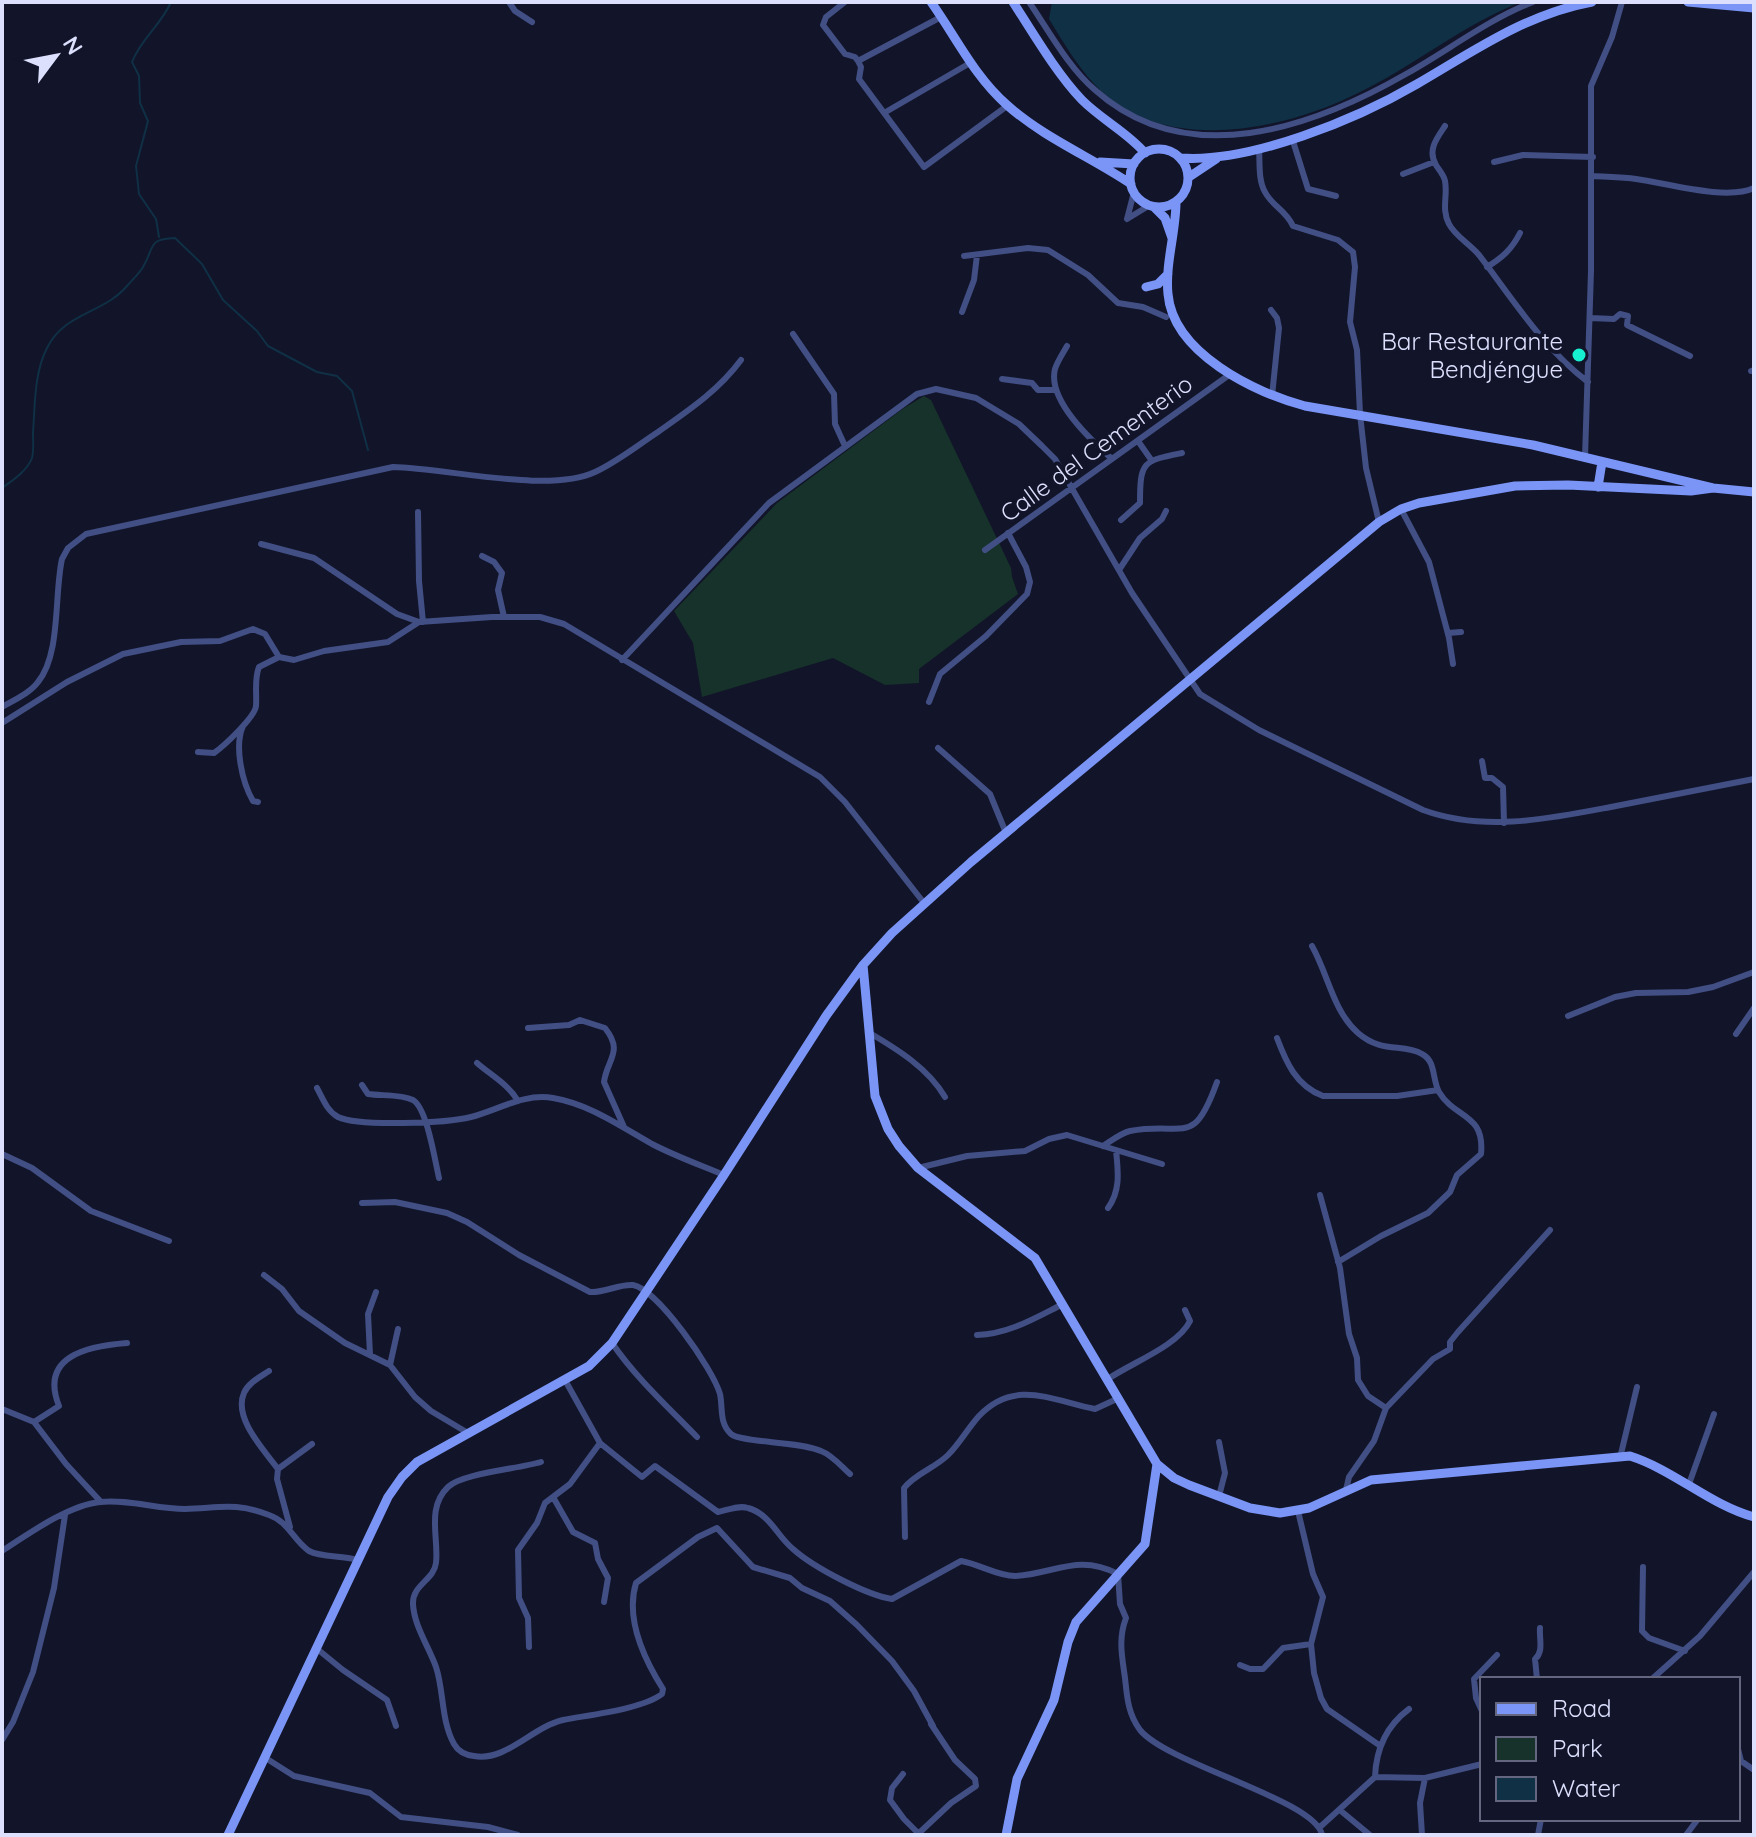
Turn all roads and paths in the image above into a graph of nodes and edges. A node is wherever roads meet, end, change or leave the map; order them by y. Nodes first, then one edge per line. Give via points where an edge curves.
1 (509, 2) edge
2 (845, 2) edge
3 (931, 2) edge
4 (1013, 2) edge
5 (1029, 2) edge
6 (1533, 2) edge
7 (1592, 2) edge
8 (1622, 2) edge
9 (1688, 2) edge
10 (1754, 8) edge
11 (941, 17) junction
12 (532, 22) dead end
13 (858, 61) junction
14 (970, 63) junction
15 (1007, 106) junction
16 (884, 113) junction
17 (1445, 126) dead end
18 (1292, 138) junction
19 (1259, 148) junction
20 (1145, 153) junction
21 (1223, 156) junction
22 (1593, 157) junction
23 (1181, 158) junction
24 (1093, 160) junction
25 (1434, 162) junction
26 (1494, 162) dead end
27 (1134, 164) junction
28 (1403, 174) dead end
29 (1593, 176) junction
30 (1189, 177) junction
31 (1133, 188) junction
32 (1754, 188) edge
33 (1336, 196) dead end
34 (1176, 202) junction
35 (1152, 206) junction
36 (1520, 233) dead end
37 (1173, 242) junction
38 (977, 255) junction
39 (964, 256) dead end
40 (1487, 267) junction
41 (1169, 271) junction
42 (1146, 287) dead end
43 (1271, 310) dead end
44 (962, 312) dead end
45 (1166, 317) dead end
46 (1590, 318) junction
47 (793, 334) dead end
48 (1067, 346) dead end
49 (1690, 356) dead end
50 (741, 360) dead end
51 (1229, 375) junction
52 (1002, 379) dead end
53 (1588, 382) junction
54 (1056, 390) junction
55 (1272, 396) junction
56 (1360, 414) junction
57 (1138, 441) junction
58 (845, 446) junction
59 (1182, 453) dead end
60 (1585, 457) junction
61 (1112, 459) junction
62 (1152, 461) junction
63 (1602, 462) junction
64 (1598, 487) junction
65 (1071, 488) junction
66 (1713, 488) junction
67 (1754, 492) edge
68 (1401, 509) junction
69 (1166, 511) dead end
70 (418, 512) dead end
71 (1121, 520) dead end
72 (1379, 522) junction
73 (1008, 533) junction
74 (261, 544) dead end
75 (985, 550) dead end
76 (482, 556) dead end
77 (1119, 570) junction
78 (504, 617) junction
79 (421, 622) junction
80 (1461, 632) dead end
81 (1448, 633) junction
82 (279, 657) junction
83 (622, 660) junction
84 (1453, 664) dead end
85 (1190, 680) junction
86 (929, 702) dead end
87 (2, 707) edge
88 (2, 723) edge
89 (245, 723) junction
90 (938, 748) dead end
91 (198, 752) dead end
92 (1482, 761) dead end
93 (1754, 779) edge
94 (258, 802) dead end
95 (1504, 823) junction
96 (1006, 833) junction
97 (924, 903) junction
98 (1312, 946) dead end
99 (863, 965) junction
100 (1752, 973) edge
101 (1754, 984) edge
102 (1754, 1008) edge
103 (1568, 1016) dead end
104 (528, 1028) dead end
105 (868, 1032) junction
106 (1736, 1034) dead end
107 (1277, 1038) dead end
108 (477, 1063) dead end
109 (1217, 1082) dead end
110 (362, 1085) dead end
111 (317, 1088) dead end
112 (1438, 1090) junction
113 (945, 1097) dead end
114 (518, 1101) junction
115 (425, 1121) junction
116 (624, 1127) junction
117 (1103, 1146) junction
118 (1116, 1150) junction
119 (2, 1154) edge
120 (1162, 1164) dead end
121 (918, 1168) junction
122 (724, 1175) junction
123 (439, 1178) dead end
124 (1320, 1195) dead end
125 (362, 1203) dead end
126 (1108, 1208) dead end
127 (1550, 1230) dead end
128 (169, 1241) dead end
129 (1338, 1262) junction
130 (264, 1275) dead end
131 (376, 1292) dead end
132 (647, 1292) junction
133 (1063, 1304) junction
134 (1185, 1310) dead end
135 (398, 1329) dead end
136 (977, 1335) dead end
137 (127, 1343) dead end
138 (612, 1343) junction
139 (370, 1355) junction
140 (390, 1365) junction
141 (269, 1371) dead end
142 (1108, 1379) junction
143 (565, 1380) junction
144 (1637, 1387) dead end
145 (1119, 1398) junction
146 (1386, 1408) junction
147 (2, 1409) edge
148 (1714, 1414) dead end
149 (34, 1422) junction
150 (468, 1433) junction
151 (697, 1437) dead end
152 (1219, 1442) dead end
153 (600, 1443) junction
154 (312, 1444) dead end
155 (1620, 1458) junction
156 (541, 1462) dead end
157 (1157, 1464) junction
158 (278, 1469) junction
159 (850, 1474) dead end
160 (1689, 1484) junction
161 (1346, 1490) junction
162 (1219, 1496) junction
163 (553, 1497) junction
164 (101, 1502) junction
165 (711, 1507) junction
166 (1298, 1511) junction
167 (65, 1515) junction
168 (1754, 1517) edge
169 (712, 1528) junction
170 (291, 1530) junction
171 (905, 1537) dead end
172 (2, 1551) edge
173 (357, 1560) junction
174 (1643, 1567) dead end
175 (1754, 1572) edge
176 (1118, 1574) junction
177 (604, 1602) dead end
178 (1540, 1628) dead end
179 (1311, 1644) junction
180 (529, 1647) dead end
181 (316, 1648) junction
182 (1685, 1651) junction
183 (1497, 1655) dead end
184 (1240, 1665) dead end
185 (1662, 1676) edge
186 (1537, 1677) edge
187 (1480, 1707) edge
188 (1409, 1709) dead end
189 (925, 1716) dead end
190 (396, 1726) dead end
191 (933, 1726) junction
192 (2, 1740) edge
193 (1379, 1745) junction
194 (264, 1757) junction
195 (1480, 1764) edge
196 (903, 1774) dead end
197 (1375, 1777) junction
198 (1425, 1778) junction
199 (1341, 1811) junction
200 (1321, 1831) edge
201 (918, 1834) edge
202 (228, 1835) edge
203 (518, 1835) edge
204 (1006, 1835) edge
205 (1370, 1835) edge
206 (1422, 1835) edge

1 - 12 street
2 - 13 street via 823,25 845,54
3 - 11 main road
4 - 20 main road via 1083,101
5 - 6 street via 1091,87 1117,109 1161,128 1211,136 1243,135 1332,111
7 - 18 main road via 1514,27 1400,93
8 - 22 street via 1591,86
9 - 10 main road
11 - 13 street
11 - 14 main road
13 - 16 street via 859,79
14 - 15 main road
14 - 16 street
15 - 16 street via 924,167
15 - 24 main road
17 - 25 street via 1434,142
18 - 19 main road
18 - 33 street via 1308,189
19 - 21 main road
19 - 56 street via 1264,191 1293,226 1338,240 1353,252 1349,313
20 - 23 main road via 1166,149
20 - 27 main road
21 - 23 main road
21 - 30 main road
22 - 26 street via 1523,155
22 - 29 street
23 - 30 main road
24 - 27 main road
24 - 31 main road
25 - 28 street
25 - 40 street via 1445,181 1449,224
27 - 31 main road
29 - 32 street via 1736,192
29 - 46 street
30 - 34 main road
31 - 35 main road
31 - 35 street via 1127,219
34 - 35 main road
34 - 37 main road
35 - 37 main road via 1169,225
36 - 40 street via 1513,247
37 - 41 main road
38 - 39 street
38 - 44 street
38 - 45 street via 1048,250 1088,275 1118,303
40 - 53 street via 1565,363
41 - 42 main road via 1162,281
41 - 51 main road via 1168,296 1181,327
43 - 55 street via 1279,328
46 - 49 street via 1628,316 1627,325
46 - 53 street
47 - 58 street via 834,394 835,424
48 - 54 street via 1054,371
50 - 87 street via 697,405 582,477 501,479 393,467 86,534 62,559 52,647 43,676
51 - 55 main road
51 - 57 street, Calle del Cementerio
52 - 54 street
53 - 60 street
54 - 61 street via 1080,429
55 - 56 main road
56 - 60 main road
56 - 72 street
57 - 61 street, Calle del Cementerio
57 - 62 street
58 - 65 street via 917,394 951,391 976,398 1019,424 1055,459
58 - 83 street via 769,503
59 - 62 street
60 - 63 main road
61 - 65 street, Calle del Cementerio
62 - 71 street via 1140,478 1140,503
63 - 64 main road
63 - 66 main road
64 - 66 main road
64 - 68 main road via 1515,486
65 - 73 street, Calle del Cementerio
65 - 77 street
66 - 67 main road
68 - 72 main road
68 - 81 street via 1429,562
69 - 77 street
70 - 79 street
72 - 85 main road
73 - 75 street, Calle del Cementerio
73 - 86 street via 1026,567 1027,594 940,674
74 - 79 street via 314,558 397,614
76 - 78 street via 502,573 498,590
77 - 85 street
78 - 79 street
78 - 83 street via 549,618
79 - 82 street via 388,642 294,660
80 - 81 street
81 - 84 street
82 - 88 street via 265,634 253,629 220,641 148,648 67,682
82 - 89 street via 257,671 255,712
83 - 97 street via 820,777
85 - 95 street via 1200,694 1248,723 1423,810 1445,818
85 - 96 main road
89 - 91 street via 214,753
89 - 94 street via 239,744 247,790
90 - 96 street via 990,794
92 - 95 street via 1485,778 1503,787
93 - 95 street
96 - 97 main road
97 - 99 main road
98 - 112 street via 1338,1007 1359,1034 1386,1048 1427,1056
99 - 105 main road
99 - 122 main road
100 - 101 street
100 - 103 street via 1688,992 1615,997
102 - 106 street
104 - 116 street via 580,1020 605,1028 614,1055 604,1082
105 - 113 street via 922,1068
105 - 121 main road via 880,1111
107 - 112 street via 1297,1078 1323,1096
108 - 114 street via 511,1089
109 - 117 street via 1196,1123 1178,1130 1132,1131
110 - 115 street via 368,1094 415,1101
111 - 115 street via 337,1117 394,1124
112 - 129 street via 1473,1121 1483,1139 1481,1154 1428,1213
114 - 115 street via 469,1117
114 - 116 street via 554,1098
115 - 123 street
116 - 122 street
117 - 118 street
117 - 121 street via 1058,1136 1025,1151 967,1156
118 - 120 street
118 - 126 street via 1118,1184
119 - 128 street via 32,1168 91,1211
121 - 133 main road via 1025,1249
122 - 132 main road
124 - 129 street
125 - 132 street via 395,1202 447,1213 590,1292 629,1285
127 - 146 street via 1458,1332 1450,1349 1433,1359
129 - 146 street via 1358,1380 1368,1396
130 - 139 street via 299,1311
131 - 139 street via 368,1314
132 - 138 main road
132 - 159 street via 701,1356 730,1433 744,1440 823,1451
133 - 136 street via 1007,1330
133 - 142 main road
134 - 142 street via 1190,1321 1175,1338
135 - 140 street
137 - 149 street via 96,1348 61,1363 56,1369 59,1406
138 - 143 main road
138 - 151 street
139 - 140 street
140 - 150 street via 431,1411
141 - 158 street via 249,1385 242,1405 253,1435
142 - 145 main road
143 - 150 main road
143 - 153 street
144 - 155 street
145 - 157 main road
145 - 171 street via 1095,1409 1047,1395 998,1400 950,1454 904,1488
146 - 161 street
147 - 149 street
148 - 160 street
149 - 164 street
150 - 173 main road via 417,1462 402,1477
152 - 162 street via 1225,1473
153 - 163 street via 570,1484
153 - 165 street via 642,1477 655,1466
154 - 158 street
155 - 160 main road via 1639,1459
155 - 161 main road via 1399,1476
156 - 169 street via 452,1484 434,1517 436,1564 417,1589 413,1605 436,1667 449,1732 462,1753 489,1757 560,1720 614,1711 662,1694 640,1647 634,1589 640,1579
157 - 162 main road via 1174,1478
157 - 176 main road via 1145,1544
158 - 170 street
160 - 168 main road
161 - 166 main road
162 - 166 main road via 1265,1512
163 - 177 street via 573,1532 597,1548 608,1578
163 - 180 street via 540,1510 517,1555
164 - 167 street
164 - 170 street via 185,1509 246,1507
165 - 169 street
165 - 176 street via 720,1512 738,1506 753,1510 796,1552 859,1590 884,1598 902,1596 961,1561 1014,1576 1082,1565
166 - 179 street via 1323,1597
167 - 172 street
167 - 192 street via 33,1672
169 - 191 street via 721,1531 753,1567 790,1578 830,1601 857,1625 892,1661
170 - 173 street via 310,1551
173 - 181 main road
174 - 182 street via 1642,1631
175 - 182 street
176 - 200 street via 1126,1618 1120,1648 1128,1708 1138,1727 1197,1765 1294,1809
176 - 204 main road via 1076,1622 1054,1700 1017,1779
178 - 186 street
179 - 184 street via 1283,1648 1263,1669
179 - 193 street via 1314,1673 1327,1709
181 - 190 street via 387,1700
181 - 194 main road
182 - 185 street
183 - 187 street via 1474,1679
188 - 193 street via 1395,1719
189 - 191 street
191 - 201 street via 976,1786
193 - 197 street
194 - 202 main road
194 - 203 street via 294,1776 370,1793 401,1817
195 - 198 street
196 - 201 street via 890,1800
197 - 198 street
197 - 199 street
198 - 206 street
199 - 200 street
199 - 205 street

